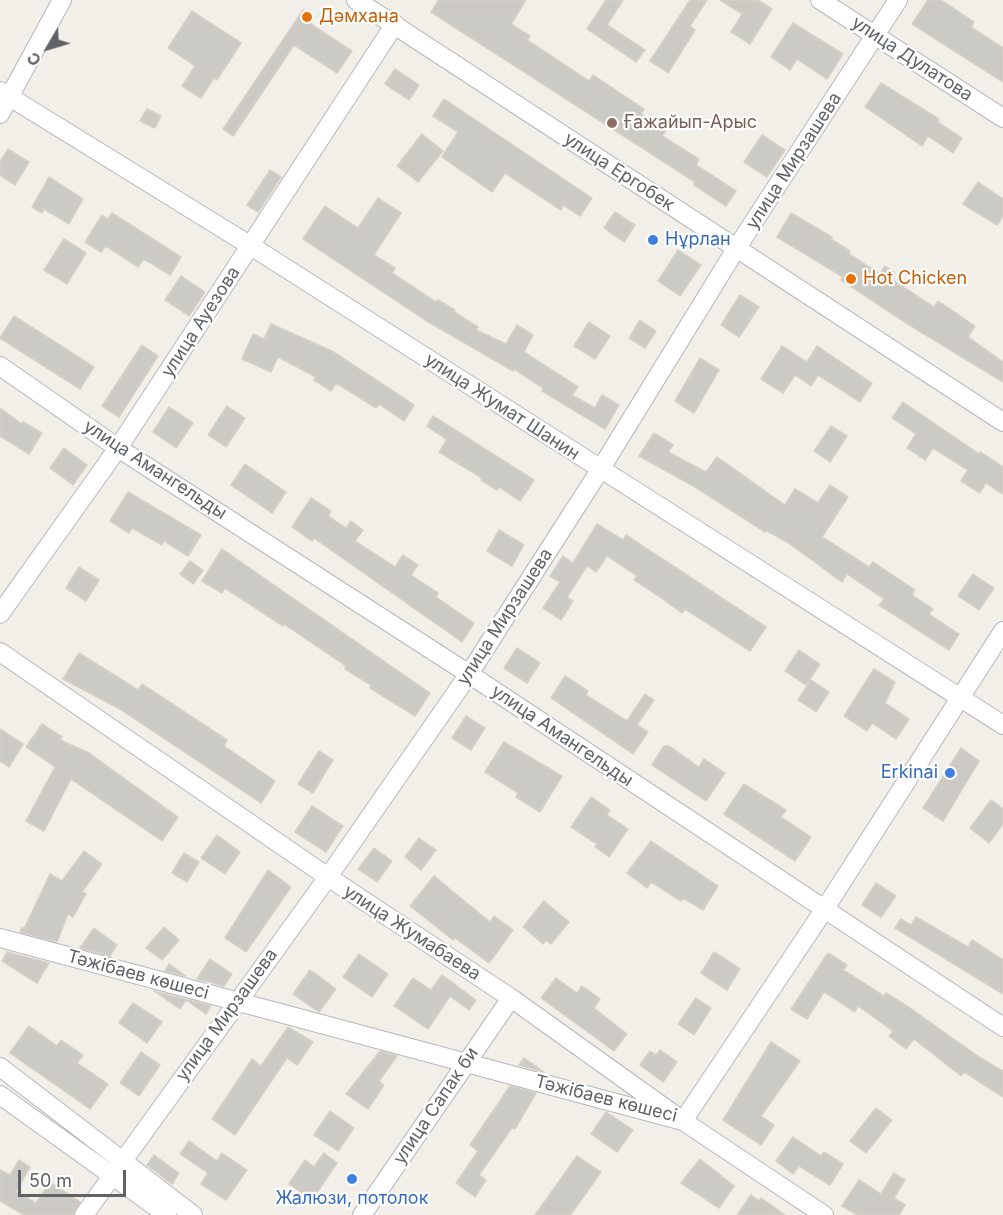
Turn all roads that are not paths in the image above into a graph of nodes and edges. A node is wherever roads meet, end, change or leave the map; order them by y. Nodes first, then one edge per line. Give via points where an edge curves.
1 (62, 0) edge
2 (356, 0) edge
3 (820, 0) edge
4 (898, 0) edge
5 (395, 24) junction
6 (876, 36) junction
7 (5, 93) edge
8 (0, 114) edge
9 (1003, 118) edge
10 (251, 246) junction
11 (736, 249) junction
12 (0, 366) edge
13 (1003, 422) edge
14 (118, 448) junction
15 (600, 470) junction
16 (0, 614) edge
17 (1003, 631) edge
18 (0, 652) edge
19 (469, 674) junction
20 (961, 697) junction
21 (1003, 725) edge
22 (328, 877) junction
23 (824, 910) junction
24 (0, 938) edge
25 (511, 998) junction
26 (1003, 1027) edge
27 (0, 1067) edge
28 (0, 1095) edge
29 (683, 1121) junction
30 (111, 1175) junction
31 (84, 1215) edge
32 (167, 1215) edge
33 (193, 1215) edge
34 (362, 1215) edge
35 (824, 1215) edge

1 - 7 street
2 - 5 street, улица Ергобек
3 - 6 street, улица Дулатова
4 - 6 street, улица Мирзашева
5 - 10 street, улица Ауезова
5 - 11 street, улица Ергобек
6 - 9 street, улица Дулатова
6 - 11 street, улица Мирзашева
7 - 8 street
7 - 10 street, улица Жумат Шанин
10 - 14 street, улица Ауезова
10 - 15 street, улица Жумат Шанин
11 - 13 street, улица Ергобек
11 - 15 street, улица Мирзашева
12 - 14 street, улица Амангельды
14 - 16 street, улица Ауезова
14 - 19 street, улица Амангельды
15 - 19 street, улица Мирзашева
15 - 20 street, улица Жумат Шанин
17 - 20 street, Тәжібаев көшесі
18 - 22 street, улица Жумабаева
19 - 22 street, улица Мирзашева
19 - 23 street, улица Амангельды
20 - 21 street, улица Жумат Шанин
20 - 23 street, Тәжібаев көшесі
22 - 25 street, улица Жумабаева
22 - 30 street, улица Мирзашева
23 - 26 street, улица Амангельды
23 - 29 street, Тәжібаев көшесі
24 - 29 street, Тәжібаев көшесі
25 - 29 street, улица Жумабаева
25 - 34 street, улица Сапак би
27 - 33 street
28 - 30 street
29 - 35 street, улица Жумабаева
30 - 31 street, улица Мирзашева
30 - 32 street

